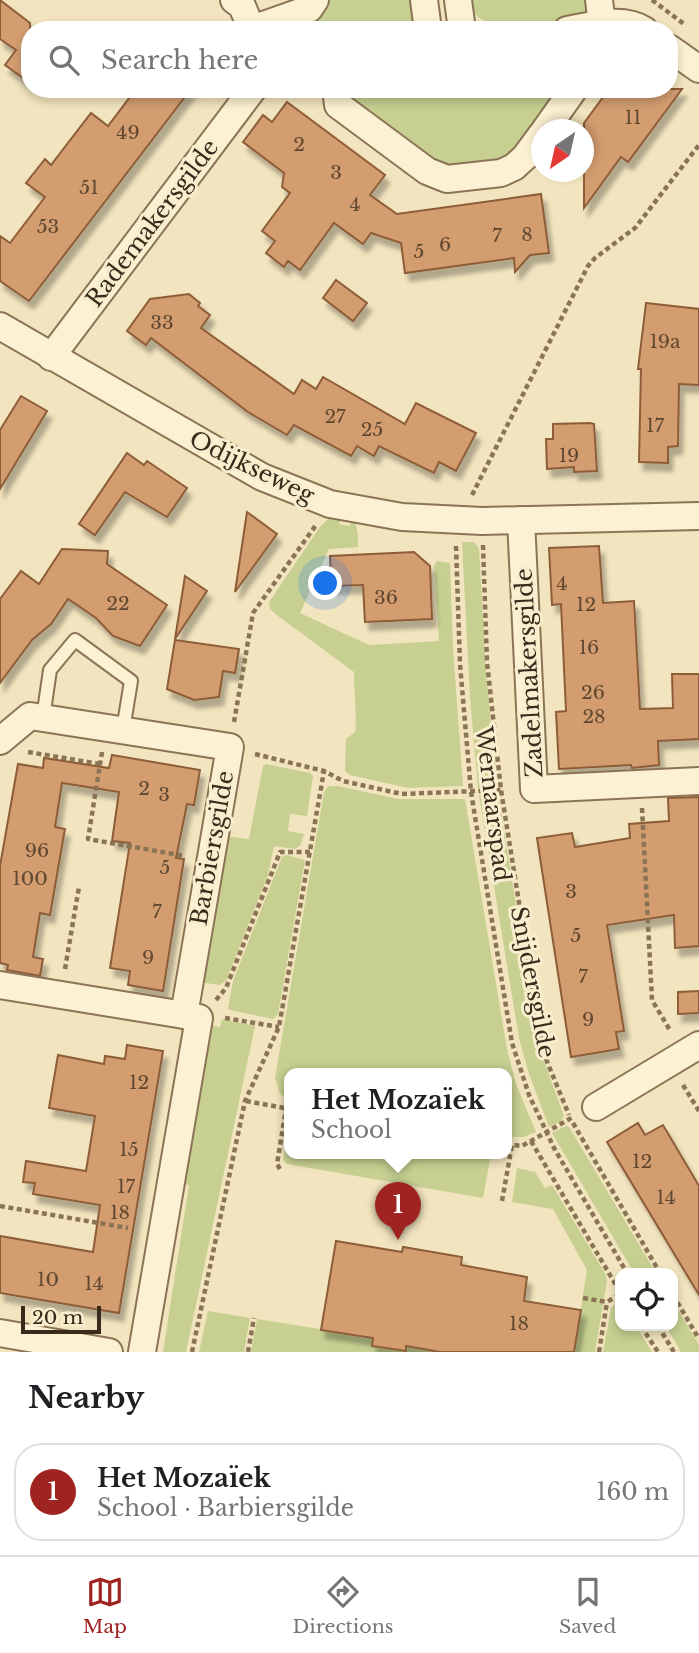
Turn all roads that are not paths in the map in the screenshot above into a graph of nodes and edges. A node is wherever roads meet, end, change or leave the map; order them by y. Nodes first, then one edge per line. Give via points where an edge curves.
1 (234, 0) edge
2 (315, 0) edge
3 (424, 0) edge
4 (458, 0) edge
5 (248, 21) edge
6 (276, 21) edge
7 (427, 21) edge
8 (461, 21) edge
9 (678, 54) edge
10 (699, 69) edge
11 (246, 98) edge
12 (337, 98) edge
13 (568, 98) edge
14 (553, 119) edge
15 (531, 148) edge
16 (0, 326) edge
17 (51, 357) junction
18 (699, 516) edge
19 (521, 520) junction
20 (43, 718) junction
21 (114, 729) junction
22 (0, 741) edge
23 (699, 780) edge
24 (0, 985) edge
25 (191, 1017) junction
26 (692, 1050) edge
27 (596, 1107) dead end
28 (0, 1334) edge
29 (109, 1352) edge
30 (142, 1352) edge

1 - 5 street
2 - 6 street via 309,9
3 - 7 street
4 - 8 street
9 - 10 street
11 - 17 street, Rademakersgilde
12 - 15 street via 338,105 427,171 447,179 501,173 514,167
13 - 14 street
16 - 17 street, Odijkseweg
17 - 19 street, Odijkseweg via 262,477 330,504 383,514
18 - 19 street, Odijkseweg
19 - 23 street, Zadelmakersgilde via 534,789
20 - 21 street, Barbiersgilde
20 - 21 lane via 50,670 75,640 131,681
20 - 22 street via 30,716
21 - 25 street, Barbiersgilde via 230,747 210,860
24 - 25 street
25 - 30 street, Barbiersgilde
26 - 27 street
28 - 29 street

